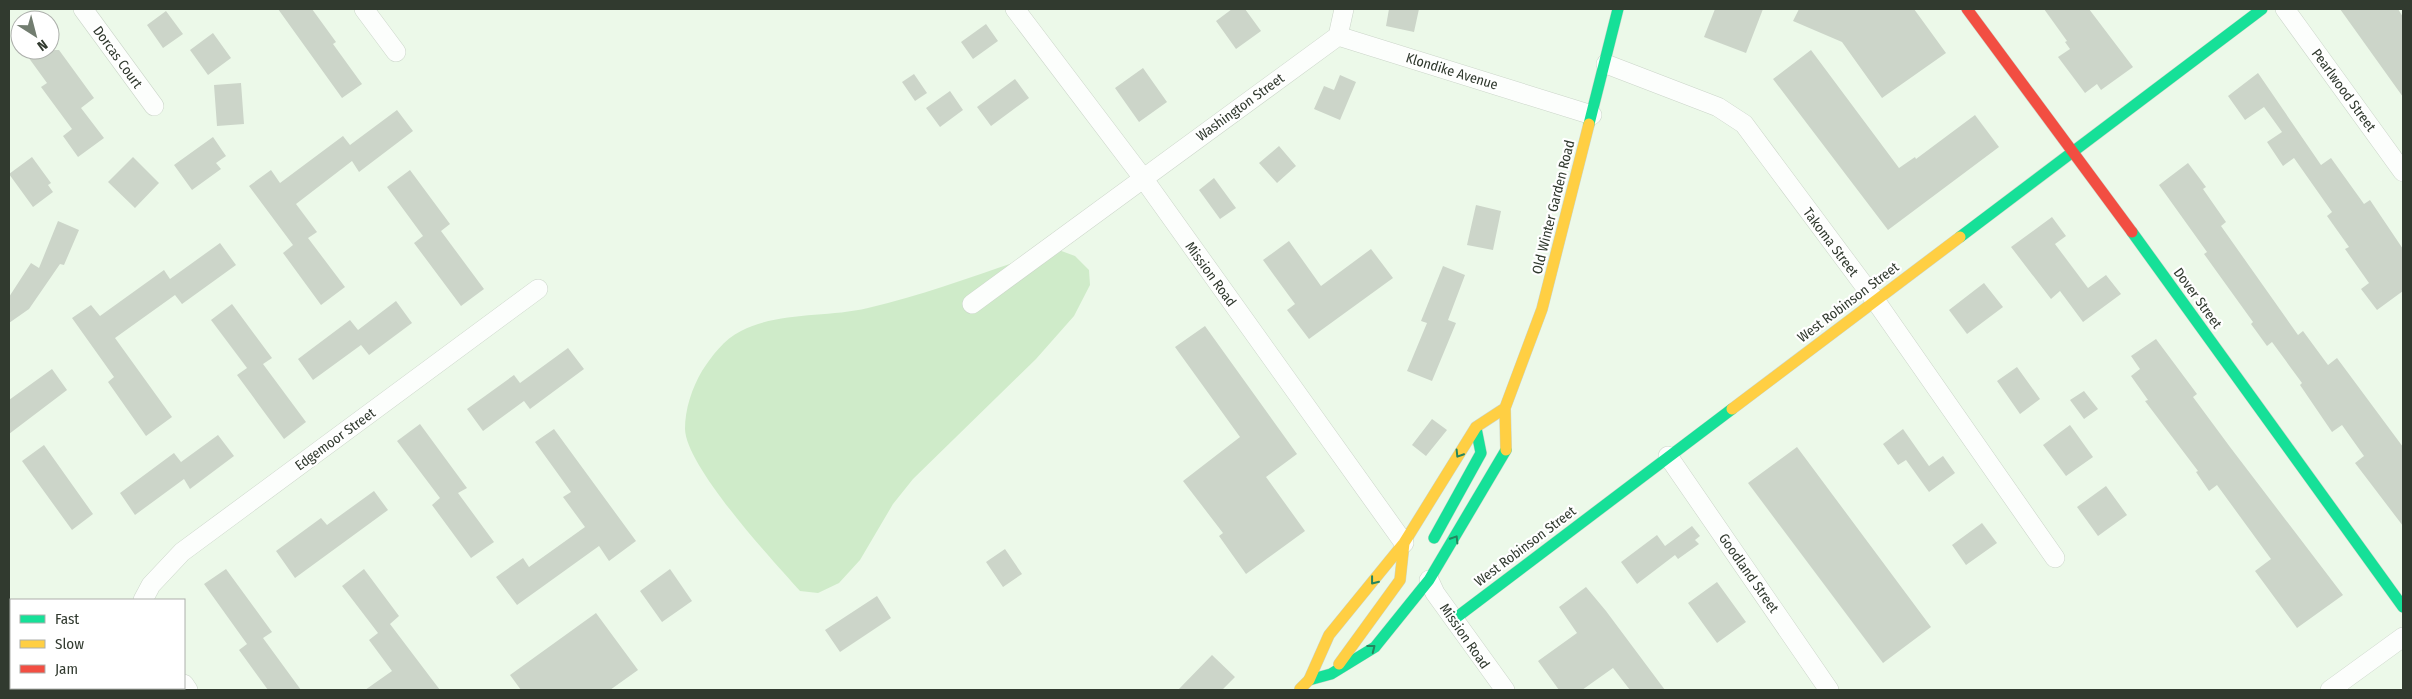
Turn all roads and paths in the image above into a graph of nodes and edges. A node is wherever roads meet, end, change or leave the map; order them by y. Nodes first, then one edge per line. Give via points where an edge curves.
1 (82, 9) edge
2 (364, 9) edge
3 (1015, 9) edge
4 (1344, 9) edge
5 (1618, 9) edge
6 (1966, 9) edge
7 (2262, 9) edge
8 (2285, 9) edge
9 (1338, 36) junction
10 (396, 52) dead end
11 (1606, 64) junction
12 (154, 106) dead end
13 (1592, 115) junction
14 (2073, 151) junction
15 (2403, 172) edge
16 (1143, 178) junction
17 (538, 289) dead end
18 (1875, 300) junction
19 (972, 304) dead end
20 (1505, 408) junction
21 (1476, 427) junction
22 (1668, 456) junction
23 (1404, 542) junction
24 (2055, 558) dead end
25 (1429, 580) junction
26 (144, 599) edge
27 (2402, 602) edge
28 (1453, 620) junction
29 (2403, 637) edge
30 (1331, 674) junction
31 (1309, 680) junction
32 (1299, 690) edge
33 (1505, 690) edge
34 (1829, 690) edge
35 (2330, 690) edge

1 - 12 street, Dorcas Court
2 - 10 street
3 - 16 street, Mission Road
4 - 9 street
5 - 11 street, Old Winter Garden Road
6 - 14 street, Dover Street
7 - 14 street, West Robinson Street
8 - 15 street, Pearlwood Street
9 - 13 street, Klondike Avenue
9 - 16 street, Washington Street
11 - 13 street, Old Winter Garden Road
11 - 18 street, Takoma Street via 1718,107 1744,124
13 - 20 street, Old Winter Garden Road via 1542,309
14 - 18 street, West Robinson Street
14 - 27 street, Dover Street
16 - 19 street, Washington Street
16 - 23 street, Mission Road
17 - 26 street, Edgemoor Street via 182,552 151,585
18 - 22 street, West Robinson Street
18 - 24 street, Takoma Street
20 - 21 street, Old Winter Garden Road
25 -> 20 street, Old Winter Garden Road via 1506,453
21 -> 23 street, Old Winter Garden Road
21 - 25 street via 1480,453 1430,550
22 - 28 street, West Robinson Street
22 - 34 street, Goodland Street
23 - 30 street via 1400,580
23 -> 31 street, Old Winter Garden Road via 1329,635
25 - 28 street, Mission Road
30 -> 25 street, Old Winter Garden Road via 1375,647
28 - 33 street, Mission Road
29 - 35 street
30 - 31 street, Old Winter Garden Road
31 - 32 street, Old Winter Garden Road

